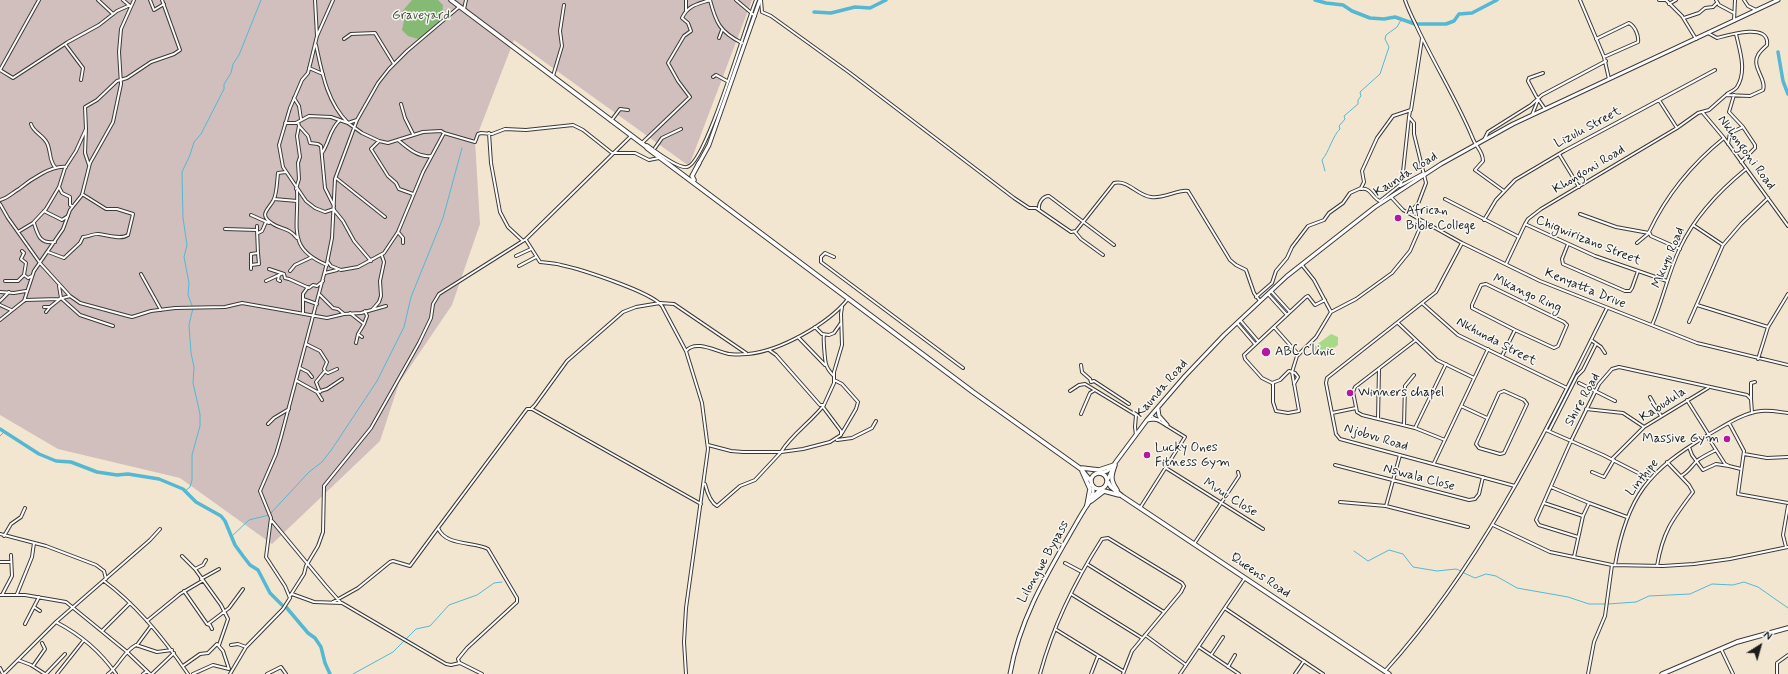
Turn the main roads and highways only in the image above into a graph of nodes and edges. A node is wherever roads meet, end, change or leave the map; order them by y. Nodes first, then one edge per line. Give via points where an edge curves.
1 (451, 0) edge
2 (761, 0) edge
3 (1778, 0) edge
4 (647, 148) junction
5 (699, 164) junction
6 (672, 165) junction
7 (693, 172) junction
8 (688, 178) junction
9 (702, 187) junction
10 (735, 213) junction
11 (1158, 409) junction
12 (1147, 420) junction
13 (1159, 420) road end
14 (1167, 425) road end
15 (1115, 464) junction
16 (1082, 468) junction
17 (1099, 473) junction
18 (1108, 480) junction
19 (1091, 481) junction
20 (1093, 486) junction
21 (1102, 489) junction
22 (1119, 494) junction
23 (1091, 501) junction
24 (1087, 507) junction
25 (1788, 628) edge
26 (1010, 674) edge
27 (1389, 674) edge
28 (1662, 674) edge

1 - 4 highway
2 - 5 main road via 709,145
3 - 11 main road, Kaunda Road via 1531,116 1476,144 1390,196 1302,264 1236,323
4 - 6 highway
4 - 8 highway
5 - 7 main road
5 - 9 highway via 692,176
6 - 7 highway via 685,173
6 - 8 highway
7 - 8 main road
8 - 9 highway
8 - 10 highway
9 - 10 highway
10 - 16 highway via 1024,430
11 - 12 main road, Kaunda Road
11 - 14 main road via 1159,416
12 - 13 main road
12 - 15 main road, Kaunda Road
15 - 16 highway via 1099,470
15 - 17 main road, Kaunda Road via 1107,471
15 - 18 main road, Kaunda Road
15 - 22 highway via 1111,480
16 - 17 highway
16 - 19 highway
16 - 24 highway via 1090,489
17 - 18 highway via 1105,475
17 - 19 highway via 1093,476
18 - 21 highway
18 - 22 highway
19 - 20 highway
20 - 21 highway
20 - 24 main road, Lilongwe Bypass
21 - 22 highway
21 - 23 main road, Lilongwe Bypass
22 - 23 highway via 1104,491
22 - 27 highway, Queens Road
23 - 24 main road, Lilongwe Bypass
24 - 26 main road, Lilongwe Bypass via 1033,601
25 - 28 highway via 1748,638

